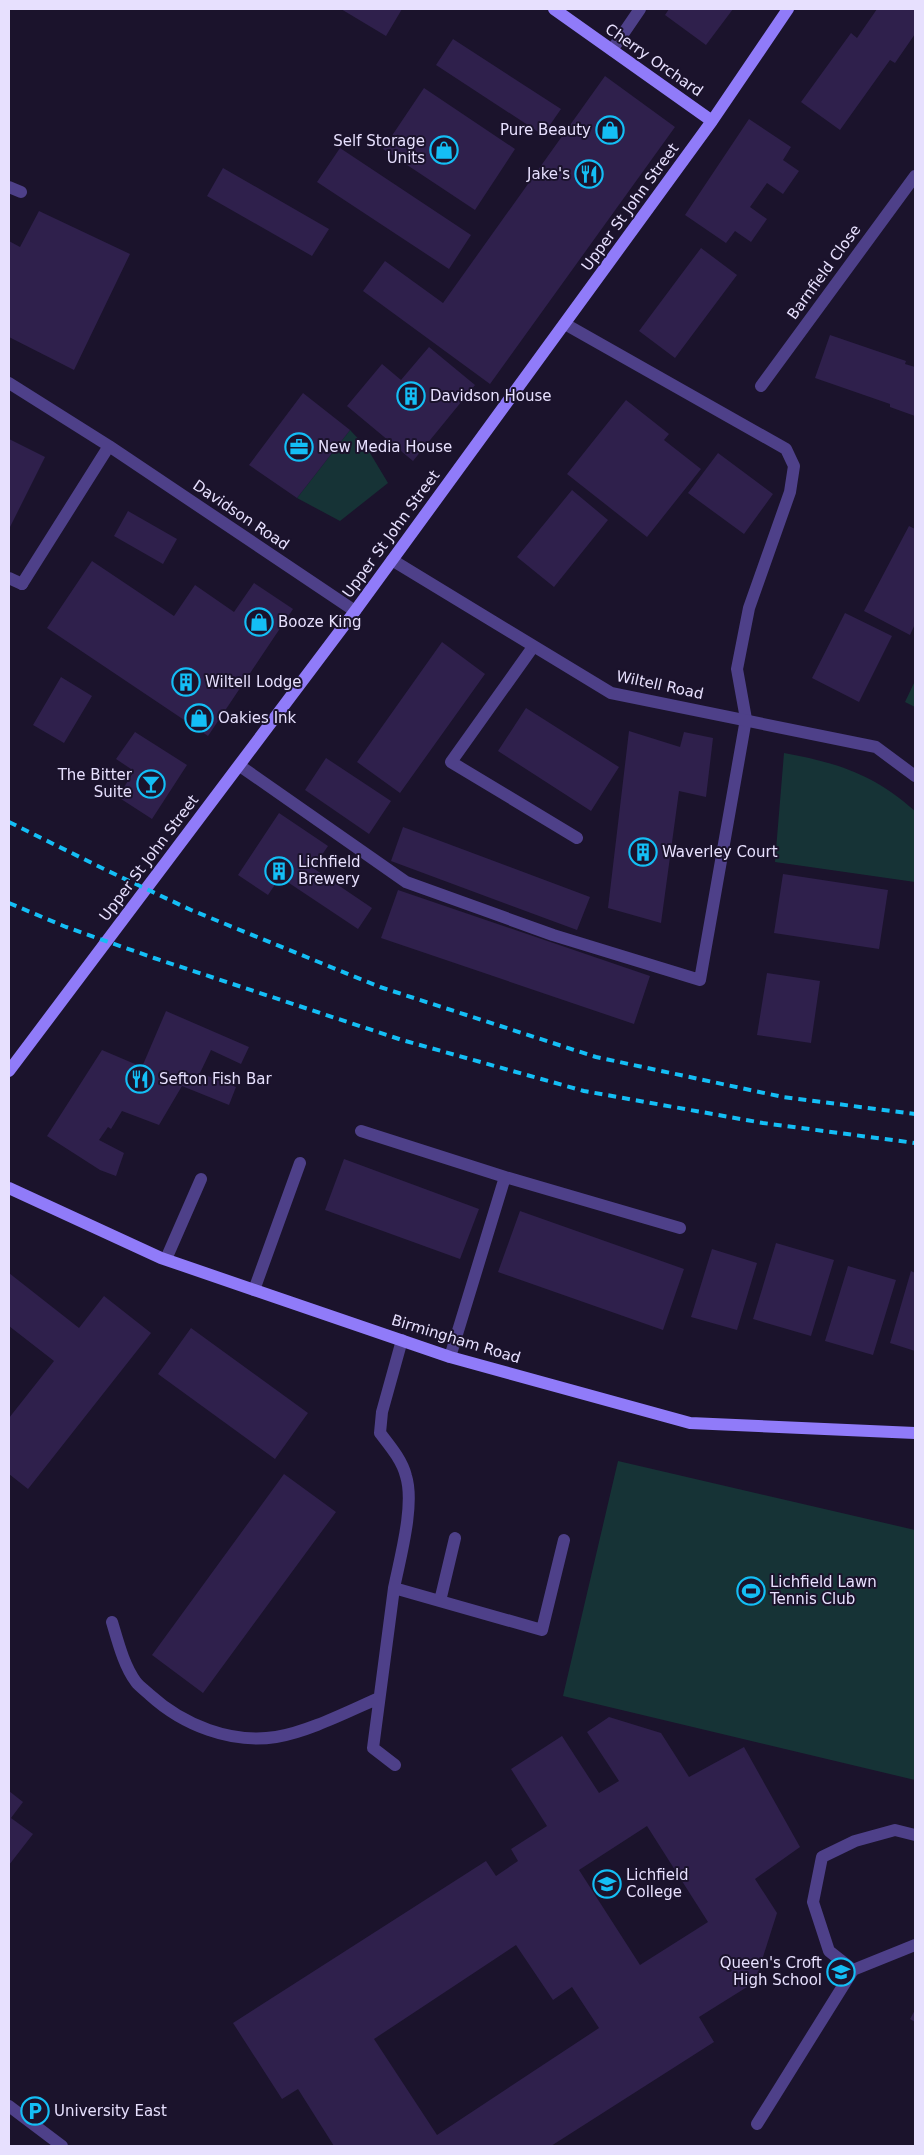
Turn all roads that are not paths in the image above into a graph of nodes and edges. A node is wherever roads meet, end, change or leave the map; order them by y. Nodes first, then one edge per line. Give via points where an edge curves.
1 (554, 9) edge
2 (640, 9) edge
3 (788, 9) edge
4 (612, 50) junction
5 (712, 121) junction
6 (915, 176) edge
7 (9, 187) edge
8 (21, 192) dead end
9 (565, 324) junction
10 (9, 383) edge
11 (760, 386) dead end
12 (109, 446) junction
13 (392, 560) junction
14 (9, 578) edge
15 (355, 611) junction
16 (533, 647) junction
17 (746, 719) junction
18 (240, 766) junction
19 (915, 776) edge
20 (577, 838) dead end
21 (9, 1071) edge
22 (361, 1131) dead end
23 (300, 1162) dead end
24 (505, 1177) junction
25 (201, 1178) dead end
26 (9, 1188) edge
27 (680, 1228) dead end
28 (166, 1260) junction
29 (254, 1290) junction
30 (402, 1340) junction
31 (450, 1357) junction
32 (915, 1433) edge
33 (455, 1538) dead end
34 (564, 1540) dead end
35 (394, 1588) junction
36 (440, 1601) junction
37 (112, 1622) dead end
38 (379, 1698) junction
39 (395, 1765) dead end
40 (915, 1835) edge
41 (915, 1945) edge
42 (853, 1970) junction
43 (9, 2106) edge
44 (757, 2124) dead end
45 (62, 2146) edge

1 - 4 street, Cherry Orchard
2 - 4 street
3 - 5 street, Upper St John Street
4 - 5 street, Cherry Orchard
5 - 9 street, Upper St John Street
6 - 11 street, Barnfield Close
7 - 8 street
9 - 13 street, Upper St John Street
9 - 17 street via 786,449 794,466 790,492 749,608 737,669
10 - 12 street, Davidson Road
12 - 14 street via 22,584
12 - 15 street, Davidson Road
13 - 15 street, Upper St John Street
13 - 16 street, Wiltell Road
15 - 18 street, Upper St John Street
16 - 17 street, Wiltell Road via 611,693
16 - 20 street via 451,762
17 - 18 street via 700,980 553,935 406,882
17 - 19 street, Wiltell Road via 876,747
18 - 21 street, Upper St John Street
22 - 24 street
23 - 29 street
24 - 27 street
24 - 31 street
25 - 28 street
26 - 28 street, Birmingham Road
28 - 29 street, Birmingham Road
29 - 30 street, Birmingham Road
30 - 31 street, Birmingham Road
30 - 35 street via 382,1412 380,1433 406,1476 410,1497
31 - 32 street, Birmingham Road via 690,1423
33 - 36 street
34 - 36 street via 542,1630
35 - 36 street
35 - 38 street
37 - 38 street via 120,1650 136,1682 191,1724 241,1738 276,1737
38 - 39 street via 373,1748
40 - 42 street via 895,1830 855,1841 822,1857 813,1902 829,1951
41 - 42 street
42 - 44 street
43 - 45 street

